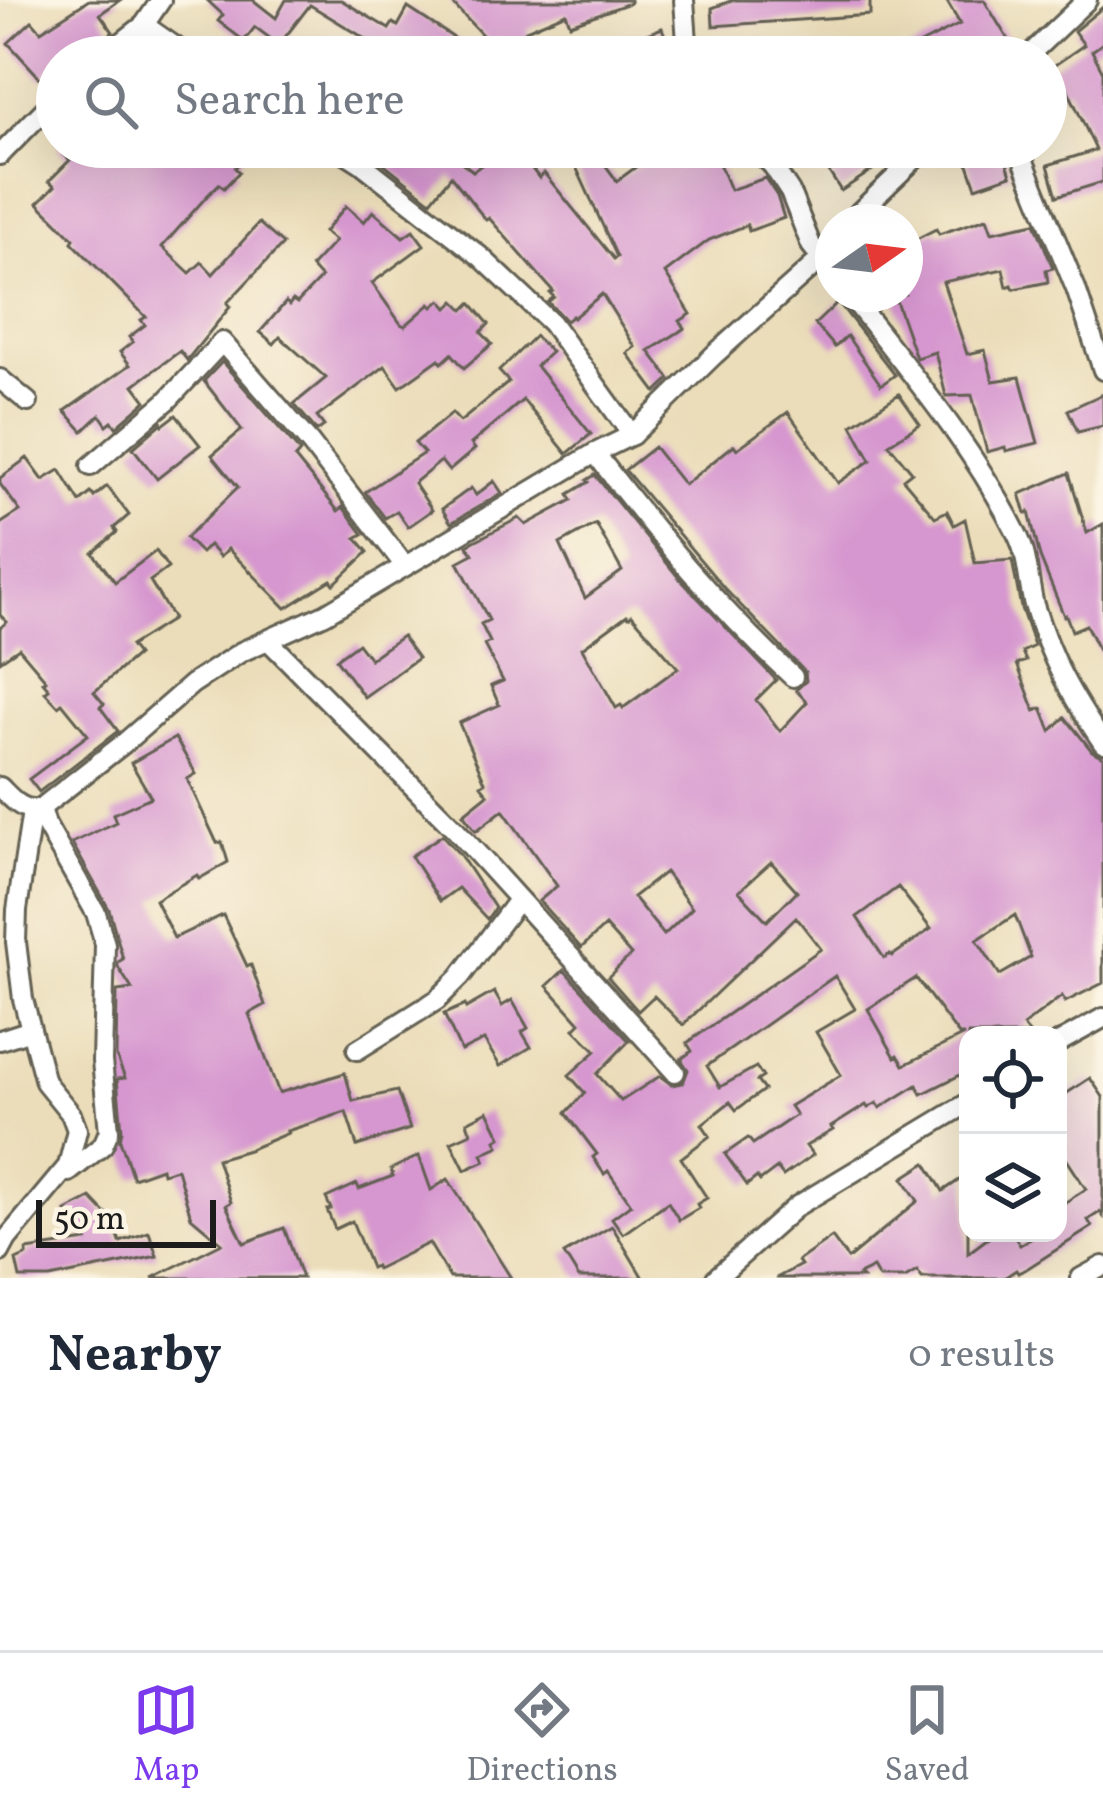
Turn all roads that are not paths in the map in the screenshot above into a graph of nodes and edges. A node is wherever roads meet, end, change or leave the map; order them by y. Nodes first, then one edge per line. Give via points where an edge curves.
1 (160, 0) edge
2 (684, 0) edge
3 (1087, 0) edge
4 (144, 25) junction
5 (130, 36) edge
6 (160, 36) edge
7 (687, 36) edge
8 (1049, 36) edge
9 (36, 118) edge
10 (0, 155) edge
11 (367, 168) edge
12 (774, 168) edge
13 (905, 168) edge
14 (1027, 168) edge
15 (867, 204) edge
16 (815, 250) edge
17 (815, 275) edge
18 (863, 312) edge
19 (1103, 370) edge
20 (0, 379) edge
21 (28, 403) dead end
22 (632, 435) junction
23 (595, 453) junction
24 (92, 466) dead end
25 (405, 566) junction
26 (268, 641) junction
27 (794, 677) dead end
28 (1103, 743) edge
29 (0, 787) edge
30 (36, 810) junction
31 (23, 884) junction
32 (0, 888) edge
33 (518, 900) junction
34 (1103, 1018) edge
35 (31, 1030) junction
36 (1067, 1037) edge
37 (0, 1040) edge
38 (357, 1050) dead end
39 (675, 1072) dead end
40 (959, 1108) edge
41 (54, 1183) junction
42 (0, 1252) edge
43 (1103, 1266) edge
44 (716, 1278) edge
45 (1081, 1278) edge

1 - 4 street
2 - 7 street
3 - 8 street
4 - 5 street
4 - 6 street
9 - 10 street
11 - 22 street via 551,322
12 - 16 street
13 - 15 street
14 - 19 street
17 - 22 street via 714,355
18 - 28 street via 969,451 1020,539 1052,659
20 - 21 street
22 - 23 street
23 - 25 street
23 - 27 street via 664,543
24 - 25 street via 222,342
25 - 26 street
26 - 30 street via 193,683
26 - 33 street
29 - 30 street
30 - 31 street
30 - 41 street via 96,913 105,944 109,1131 103,1145
31 - 32 street
31 - 35 street via 16,942
33 - 38 street via 437,1000
33 - 39 street
34 - 36 street
35 - 37 street
35 - 41 street via 45,1082 77,1125 68,1166
40 - 44 street via 797,1206
41 - 42 street
43 - 45 street

